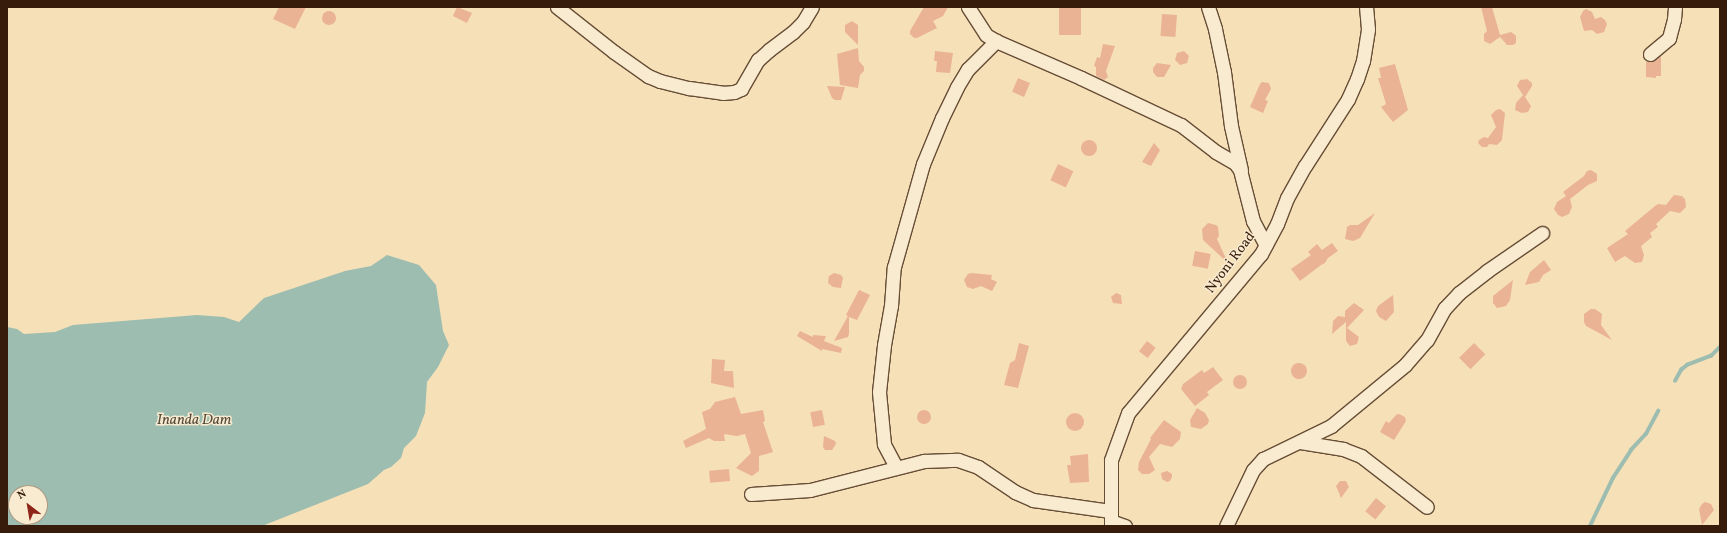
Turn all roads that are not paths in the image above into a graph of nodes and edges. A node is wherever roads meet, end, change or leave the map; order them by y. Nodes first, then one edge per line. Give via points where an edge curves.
1 (557, 7) edge
2 (812, 7) edge
3 (968, 7) edge
4 (1208, 7) edge
5 (1366, 7) edge
6 (1675, 7) edge
7 (996, 42) junction
8 (1650, 54) dead end
9 (1245, 187) junction
10 (1542, 233) dead end
11 (1266, 245) junction
12 (1300, 442) junction
13 (896, 467) junction
14 (751, 494) dead end
15 (1426, 507) dead end
16 (1111, 519) edge
17 (1125, 526) edge
18 (1226, 526) edge

1 - 2 street via 648,76 677,86 723,93 741,89 758,60 793,32
3 - 7 street via 986,35
4 - 9 street via 1221,58 1231,126
5 - 11 street, Nyoni Road via 1368,29 1357,79 1348,99 1288,198
6 - 8 street via 1669,38
7 - 9 street via 1082,78 1181,125 1235,163
7 - 13 street via 964,75 942,118 923,164 894,267 879,392 884,444
9 - 11 street via 1253,221
10 - 12 street via 1459,293 1445,308 1427,340 1399,369 1331,426
11 - 16 street, Nyoni Road via 1240,282 1128,413 1111,460
12 - 15 street via 1344,448 1361,456
12 - 18 street via 1268,456 1253,470
13 - 14 street via 810,490
13 - 16 street via 924,461 958,460 978,467 1015,492 1033,500
16 - 17 street

